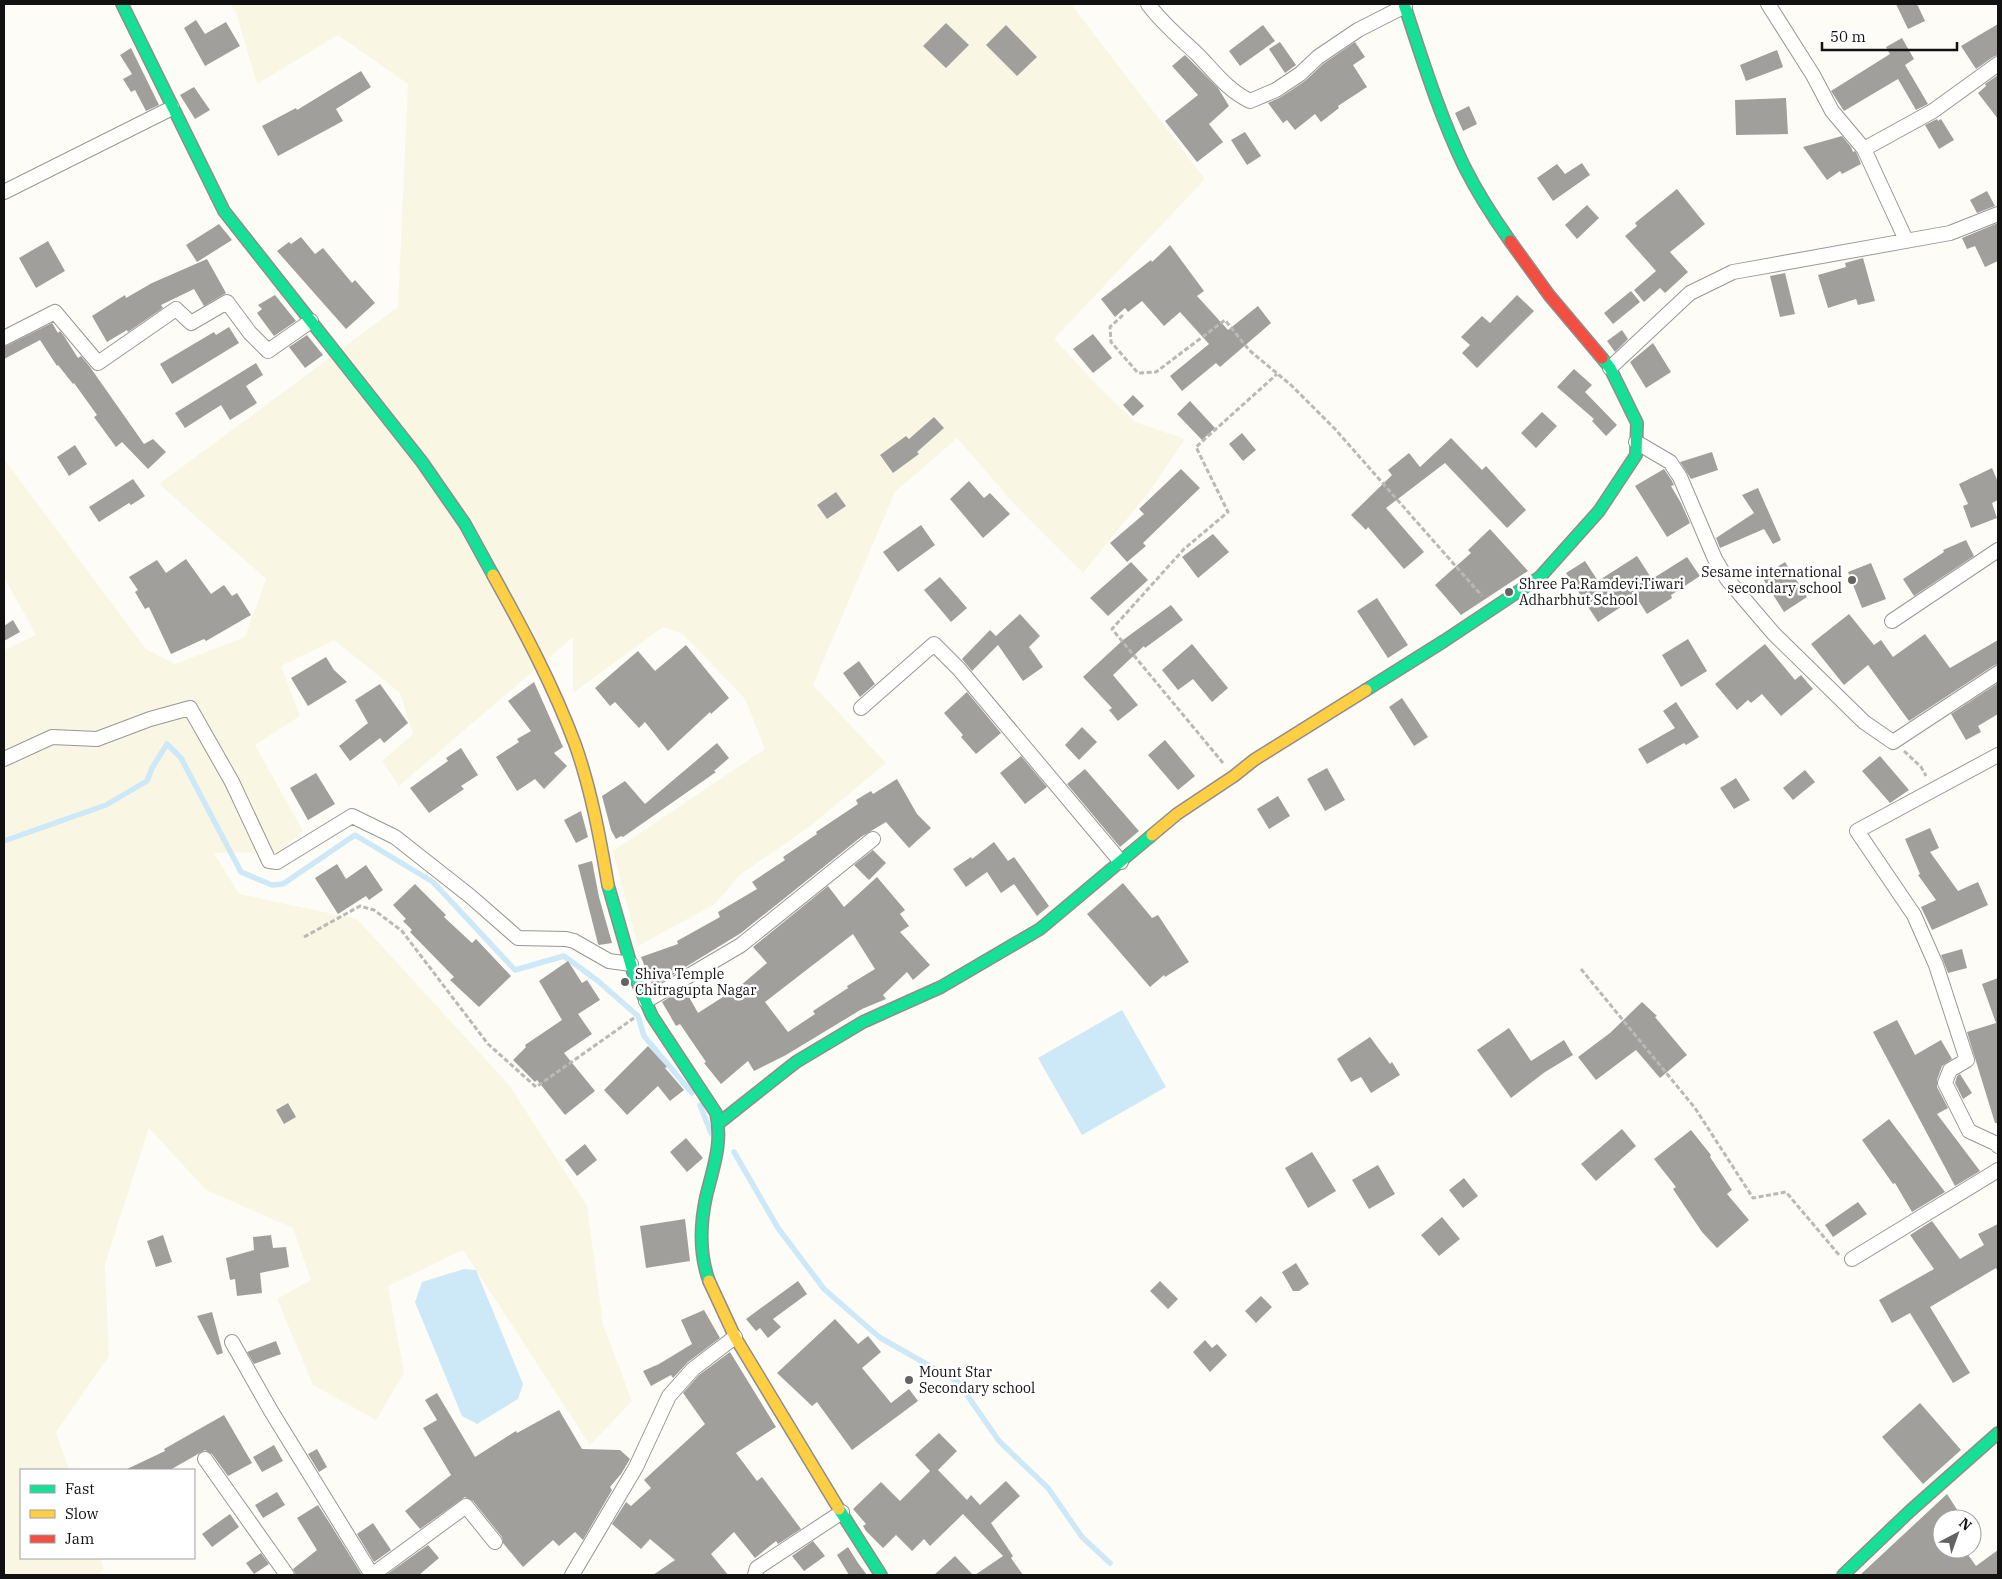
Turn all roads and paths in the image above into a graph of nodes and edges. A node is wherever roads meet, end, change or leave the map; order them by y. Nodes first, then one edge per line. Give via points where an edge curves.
1 (122, 4) edge
2 (1148, 4) edge
3 (1768, 4) edge
4 (1404, 5) edge
5 (1998, 64) edge
6 (172, 108) junction
7 (1864, 149) junction
8 (4, 192) edge
9 (1998, 214) edge
10 (1906, 240) junction
11 (1123, 315) dead end
12 (311, 321) junction
13 (4, 338) edge
14 (1610, 368) junction
15 (1277, 374) junction
16 (1636, 442) junction
17 (1998, 550) edge
18 (1493, 608) junction
19 (1892, 621) dead end
20 (1998, 673) edge
21 (861, 708) dead end
22 (1893, 742) junction
23 (1998, 755) edge
24 (4, 759) edge
25 (1234, 776) junction
26 (1934, 790) junction
27 (874, 839) dead end
28 (1121, 862) junction
29 (304, 937) dead end
30 (631, 964) junction
31 (1581, 970) dead end
32 (646, 1001) junction
33 (632, 1019) dead end
34 (719, 1123) junction
35 (1998, 1146) edge
36 (1998, 1170) edge
37 (1852, 1259) joint
38 (735, 1338) junction
39 (232, 1342) dead end
40 (1998, 1433) edge
41 (205, 1459) dead end
42 (842, 1512) junction
43 (495, 1542) dead end
44 (287, 1575) edge
45 (372, 1575) edge
46 (572, 1575) edge
47 (755, 1575) edge
48 (881, 1575) edge
49 (1843, 1575) edge

1 - 6 street
2 - 4 street via 1218,78 1250,101 1276,90 1358,30
3 - 7 street via 1832,111
4 - 14 street via 1464,166 1490,212 1549,295
5 - 7 street via 1933,111
6 - 8 street
6 - 12 street via 224,211
7 - 10 street
9 - 10 street via 1950,233
10 - 14 street via 1733,272 1690,294
11 - 15 path via 1110,327 1111,342 1138,373 1156,372 1225,320 1248,350
12 - 13 street via 268,351 227,302 191,322 176,309 98,363 55,312
12 - 30 street via 422,462 465,524 538,660 575,744 599,830 610,894
14 - 16 street via 1636,422
15 - 18 path via 1335,429
15 - 25 path via 1196,447 1228,512 1184,549 1112,629
16 - 18 street via 1636,455 1599,511 1540,577
16 - 22 street via 1670,462 1715,560 1774,634 1864,722
17 - 19 street
18 - 25 street via 1254,760
20 - 22 street
21 - 28 street via 934,644 959,669
22 - 26 path via 1921,766
23 - 26 street
24 - 30 street via 52,737 97,739 190,708 232,782 269,861 278,862 352,816 394,837 518,938 566,939 609,961
25 - 28 street via 1177,814
26 - 35 street via 1858,831 1914,915 1936,965 1967,1060 1950,1070 1945,1083 1970,1130
27 - 32 street via 741,945
28 - 34 street via 1040,929 941,987 863,1022 804,1057
29 - 33 path via 360,906 374,910 402,931 488,1044 536,1086
30 - 32 street
31 - 37 path via 1695,1108 1753,1198 1786,1192 1837,1254
32 - 34 street via 652,1016 716,1113
34 - 38 street via 720,1146 704,1210 702,1258 718,1304
36 - 37 street
38 - 42 street
38 - 46 street via 693,1369 669,1396 636,1467
39 - 45 street
40 - 49 street
41 - 44 street
42 - 47 street via 757,1568
42 - 48 street
43 - 45 street via 466,1506

